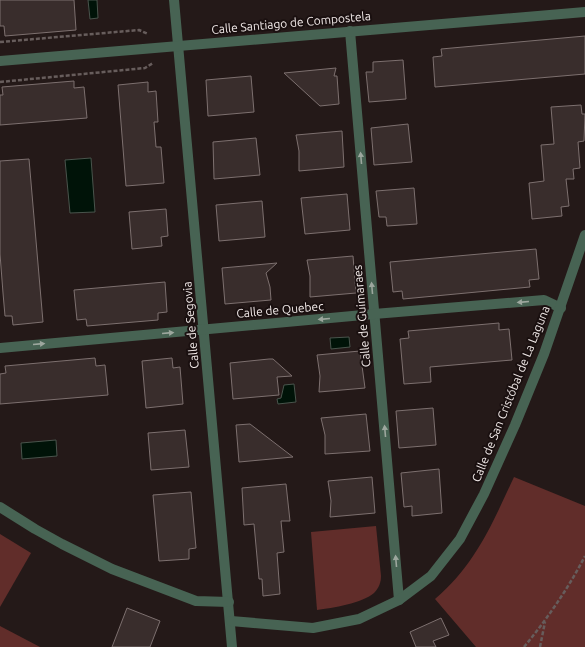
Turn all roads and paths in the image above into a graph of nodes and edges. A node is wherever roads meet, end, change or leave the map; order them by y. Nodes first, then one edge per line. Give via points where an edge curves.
1 (174, 0) edge
2 (585, 12) edge
3 (350, 31) junction
4 (152, 36) dead end
5 (0, 42) edge
6 (178, 45) junction
7 (0, 61) edge
8 (154, 63) dead end
9 (0, 82) edge
10 (585, 235) edge
11 (561, 308) junction
12 (374, 314) junction
13 (204, 330) junction
14 (0, 348) edge
15 (0, 507) edge
16 (585, 556) edge
17 (399, 600) junction
18 (229, 602) junction
19 (231, 621) junction
20 (545, 621) junction
21 (232, 647) edge
22 (524, 647) edge
23 (540, 647) edge

1 - 6 street, Calle de Segovia
2 - 3 street, Calle Santiago de Compostela
3 - 6 street, Calle Santiago de Compostela
12 -> 3 street, Calle de Guimaraes
4 - 5 path via 139,30
6 - 7 street, Calle Santiago de Compostela
6 - 13 street, Calle de Segovia
8 - 9 path via 145,68
10 - 11 street, Calle de San Cristóbal de La Laguna
11 -> 12 street, Calle de Quebec via 544,300
11 - 17 street, Calle de San Cristóbal de La Laguna via 515,425 484,494 460,539 431,576
12 -> 13 street, Calle de Quebec
17 -> 12 street, Calle de Guimaraes
14 -> 13 street, Calle de Quebec
13 - 18 street, Calle de Segovia
15 - 18 street via 62,544 112,569 196,601
16 - 20 path
17 - 19 street, Calle de San Cristóbal de La Laguna via 359,619 313,628
18 - 19 street, Calle de Segovia
19 - 21 street, Calle de Segovia
20 - 22 path
20 - 23 path

